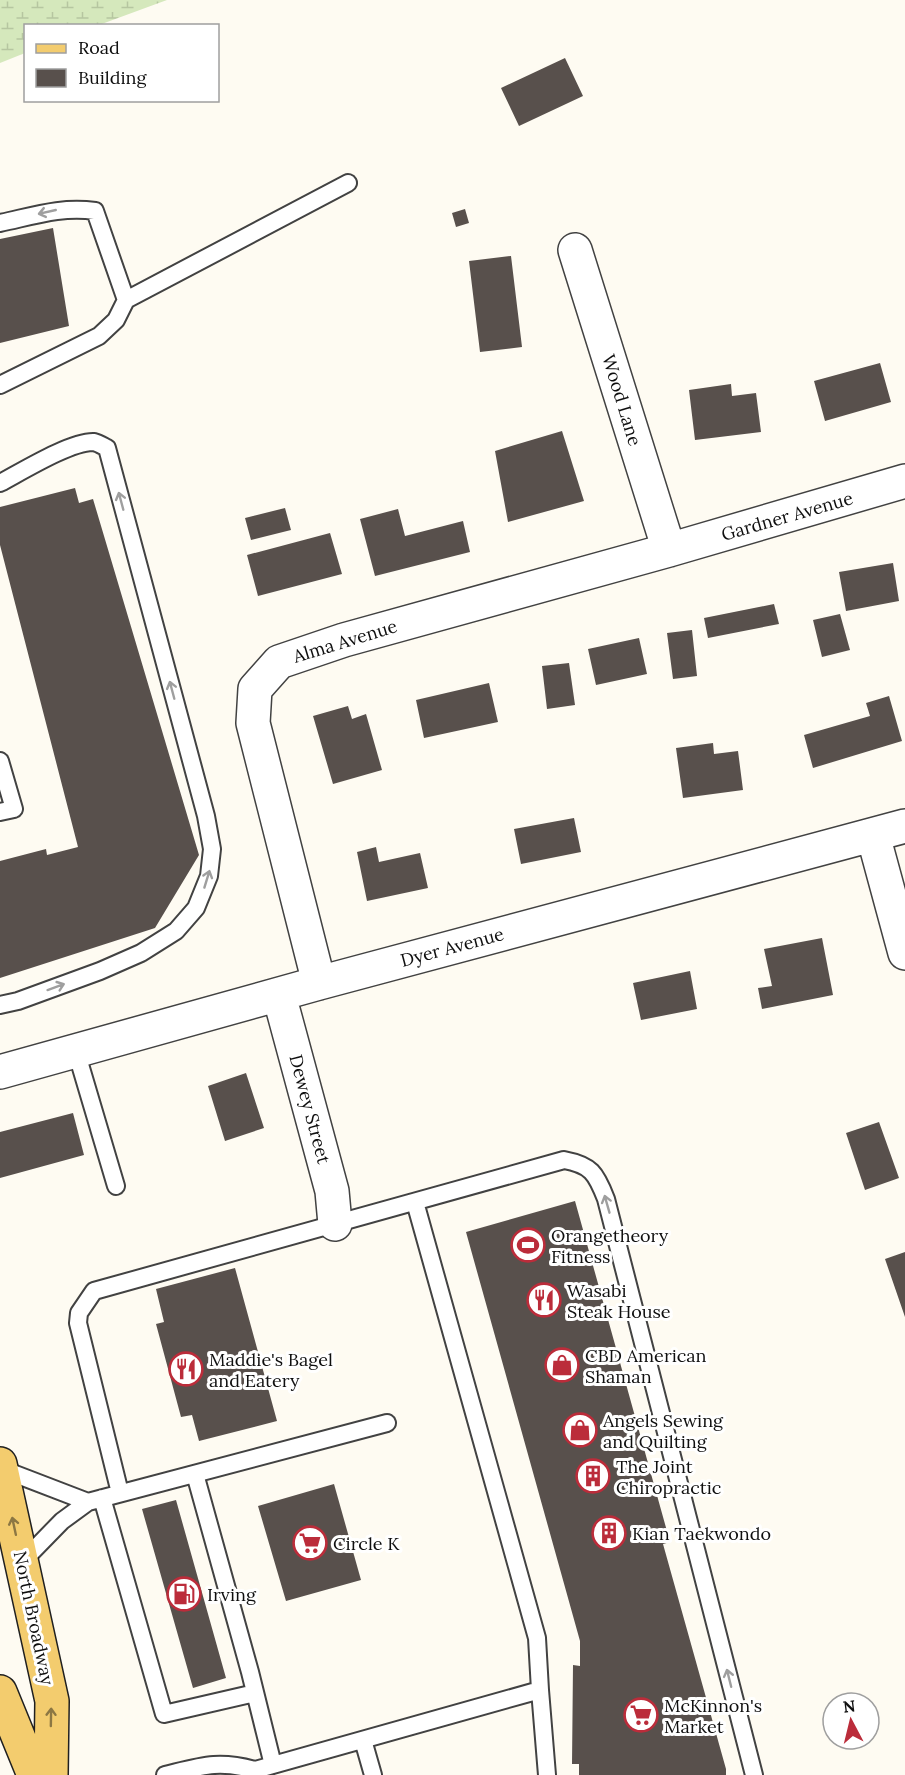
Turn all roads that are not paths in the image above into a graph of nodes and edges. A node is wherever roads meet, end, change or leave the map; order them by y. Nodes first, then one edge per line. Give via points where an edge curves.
1 (348, 183) dead end
2 (0, 223) edge
3 (575, 250) dead end
4 (126, 300) junction
5 (0, 385) edge
6 (905, 481) edge
7 (0, 483) edge
8 (669, 550) junction
9 (0, 761) edge
10 (0, 812) edge
11 (905, 826) edge
12 (873, 835) junction
13 (905, 952) edge
14 (319, 983) junction
15 (279, 994) junction
16 (0, 1005) edge
17 (75, 1051) junction
18 (0, 1072) edge
19 (116, 1186) dead end
20 (415, 1202) junction
21 (335, 1224) junction
22 (387, 1423) dead end
23 (1, 1466) edge
24 (195, 1473) junction
25 (120, 1492) junction
26 (95, 1500) junction
27 (22, 1562) junction
28 (540, 1690) junction
29 (0, 1692) edge
30 (255, 1693) junction
31 (363, 1740) junction
32 (273, 1765) junction
33 (253, 1772) edge
34 (34, 1775) edge
35 (51, 1775) edge
36 (165, 1775) edge
37 (373, 1775) edge
38 (547, 1775) edge
39 (754, 1775) edge

1 - 4 lane
4 -> 2 lane via 95,211 66,209
3 - 8 street, Wood Lane
4 - 5 lane via 116,320 99,336
6 - 8 street, Gardner Avenue
16 -> 7 lane via 100,971 141,953 176,931 196,908 209,876 212,849 107,448 95,442 74,446
8 - 14 street, Alma Avenue via 344,640 279,662 255,688 255,734
9 - 10 lane via 14,809
11 - 12 street, Dyer Avenue
12 - 13 street
12 - 14 street, Dyer Avenue
14 - 15 street, Dyer Avenue
15 - 17 street, Dyer Avenue
15 - 21 street, Dewey Street via 332,1191
17 - 18 street, Dyer Avenue
17 - 19 lane
20 - 21 lane
20 - 28 lane via 537,1638
39 -> 20 lane via 606,1199 595,1174 581,1164 564,1160
21 - 25 lane via 94,1291 85,1301 78,1323
22 - 24 lane
23 - 26 lane
27 -> 23 main road, North Broadway
24 - 25 lane
24 - 30 lane
25 - 26 lane
26 - 27 lane via 62,1521
26 - 30 lane via 164,1714
35 -> 27 main road, North Broadway via 52,1701
28 - 31 lane
28 - 38 lane
29 - 34 main road
30 - 32 lane
31 - 32 lane
31 - 37 lane
32 - 33 lane
33 - 36 lane via 233,1764 205,1765

